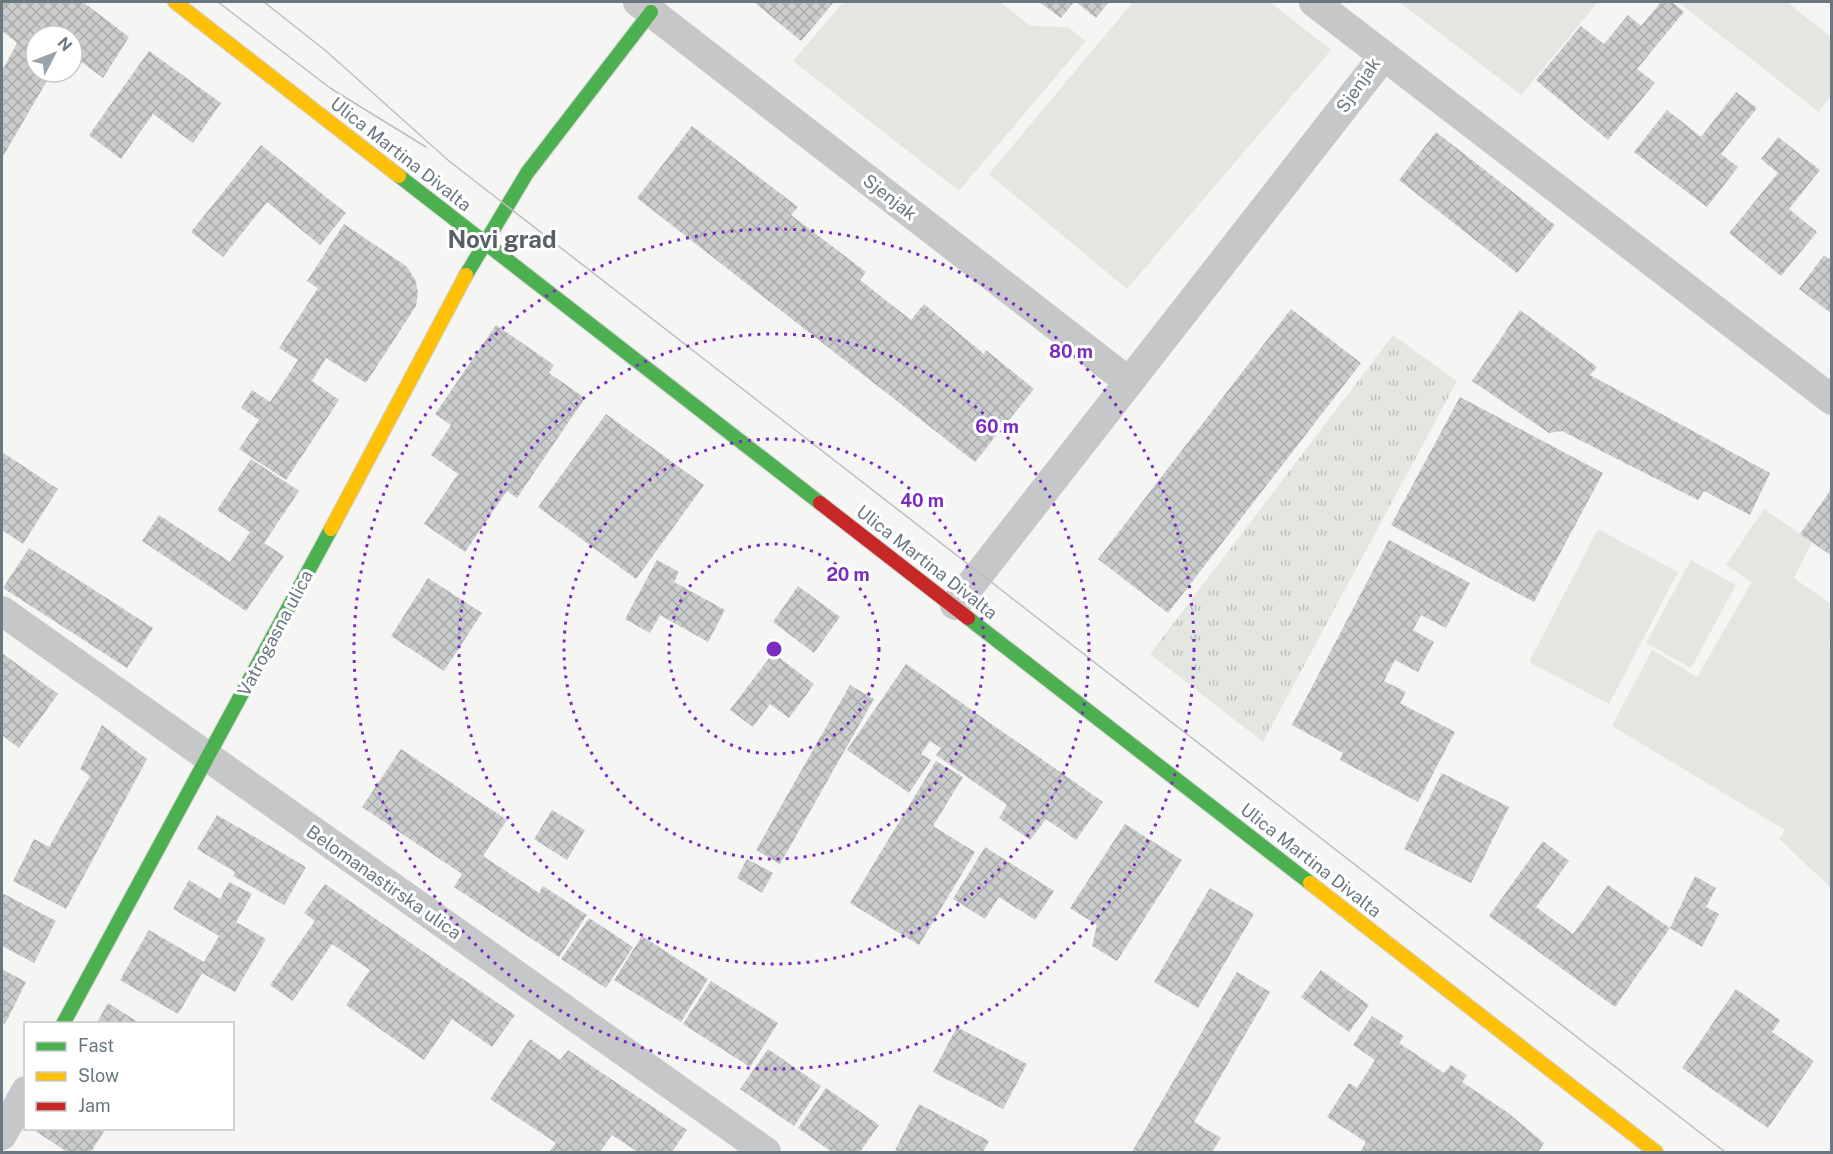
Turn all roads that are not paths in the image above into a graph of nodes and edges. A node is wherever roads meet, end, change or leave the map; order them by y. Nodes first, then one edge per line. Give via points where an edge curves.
1 (175, 2) edge
2 (1314, 2) edge
3 (644, 7) edge
4 (1383, 57) junction
5 (484, 241) junction
6 (1129, 382) junction
7 (1832, 400) edge
8 (955, 605) junction
9 (2, 611) edge
10 (208, 758) junction
11 (64, 1022) edge
12 (24, 1095) edge
13 (2, 1135) edge
14 (766, 1152) edge
15 (1656, 1152) edge

1 - 5 street, Ulica Martina Divalta
2 - 4 street, Sjenjak
3 - 5 street, Sjenjak
3 - 6 street, Sjenjak
4 - 6 street, Sjenjak
4 - 7 street
5 - 8 street, Ulica Martina Divalta
5 - 10 street, Vatrogasna ulica
6 - 8 street, Sjenjak
8 - 15 street, Ulica Martina Divalta
9 - 10 street, Belomanastirska ulica
10 - 11 street, Vatrogasna ulica
10 - 14 street, Belomanastirska ulica
12 - 13 street

